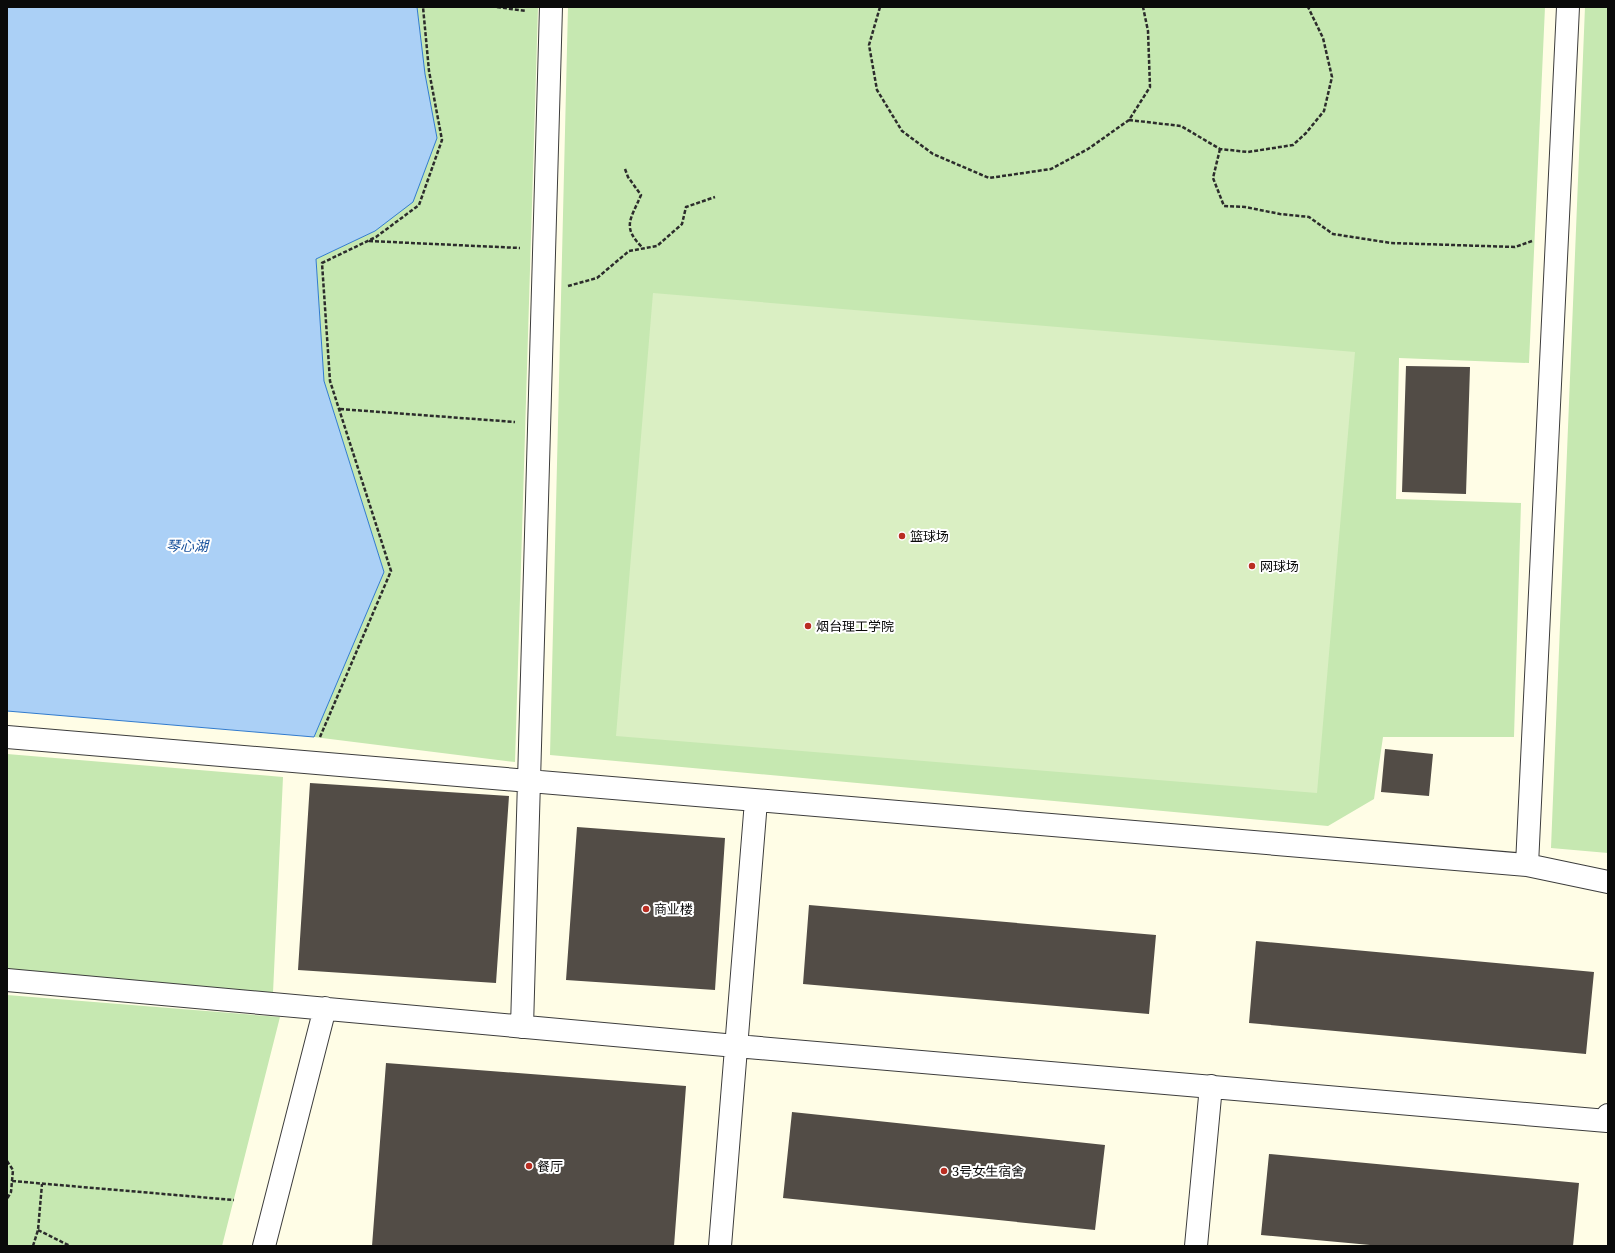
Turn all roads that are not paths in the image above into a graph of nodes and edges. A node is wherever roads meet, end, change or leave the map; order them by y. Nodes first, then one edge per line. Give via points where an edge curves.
1 (551, 7) edge
2 (1568, 7) edge
3 (7, 737) edge
4 (528, 782) junction
5 (756, 800) junction
6 (1527, 865) junction
7 (1608, 882) edge
8 (7, 980) edge
9 (325, 1008) junction
10 (522, 1026) junction
11 (736, 1046) junction
12 (1211, 1086) junction
13 (1608, 1119) edge
14 (264, 1246) edge
15 (720, 1246) edge
16 (1196, 1246) edge

1 - 4 street
2 - 6 street
3 - 4 street
4 - 5 street
4 - 10 street
5 - 6 street
5 - 11 street
6 - 7 street
8 - 9 street
9 - 10 street
9 - 14 street
10 - 11 street
11 - 12 street
11 - 15 street
12 - 13 street
12 - 16 street

